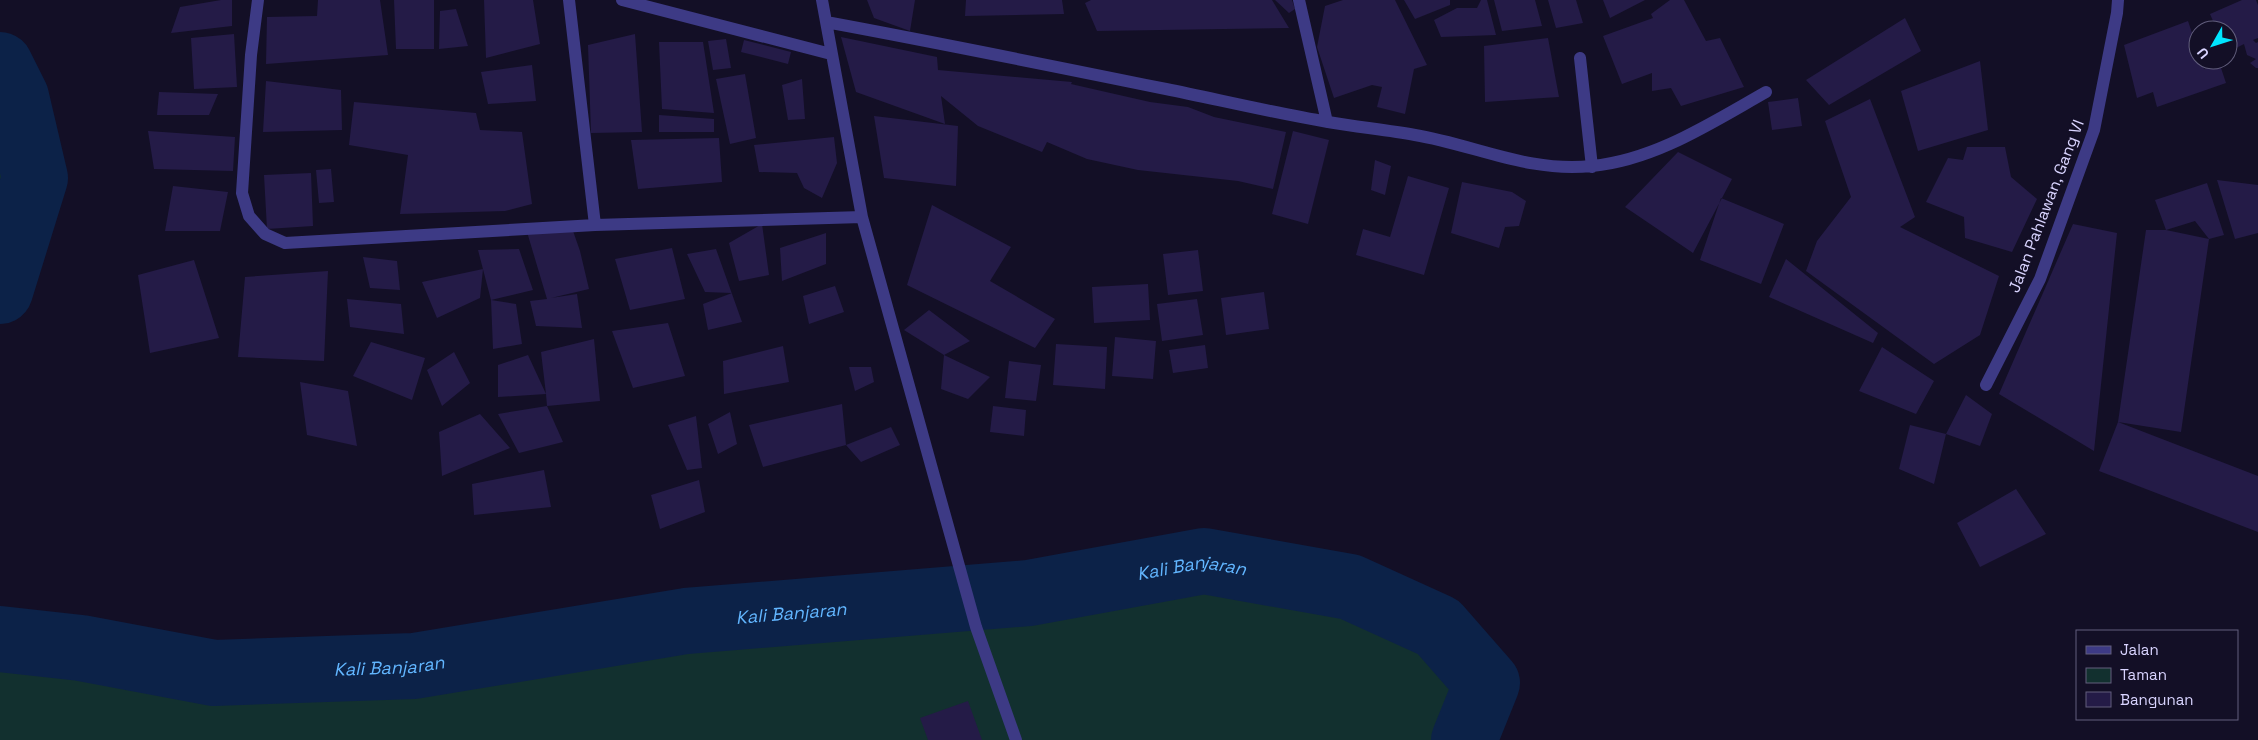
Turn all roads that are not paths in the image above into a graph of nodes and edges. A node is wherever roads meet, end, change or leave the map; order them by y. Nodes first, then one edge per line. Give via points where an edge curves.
1 (258, 0) edge
2 (569, 0) edge
3 (622, 0) edge
4 (822, 0) edge
5 (1299, 0) edge
6 (2118, 0) edge
7 (826, 22) junction
8 (831, 54) junction
9 (1580, 58) dead end
10 (1766, 92) dead end
11 (1327, 122) junction
12 (1592, 166) junction
13 (862, 217) junction
14 (595, 225) junction
15 (1986, 385) dead end
16 (1016, 740) edge

1 - 14 street via 242,193 250,216 265,234 285,243
2 - 14 street
3 - 8 street
4 - 7 street
5 - 11 street
6 - 15 street, Jalan Pahlawan, Gang VI via 2094,130 2040,279
7 - 8 street
7 - 11 street
8 - 13 street
9 - 12 street
10 - 12 street via 1670,144 1625,160
11 - 12 street via 1418,135 1516,162 1555,167
13 - 14 street
13 - 16 street via 976,627

